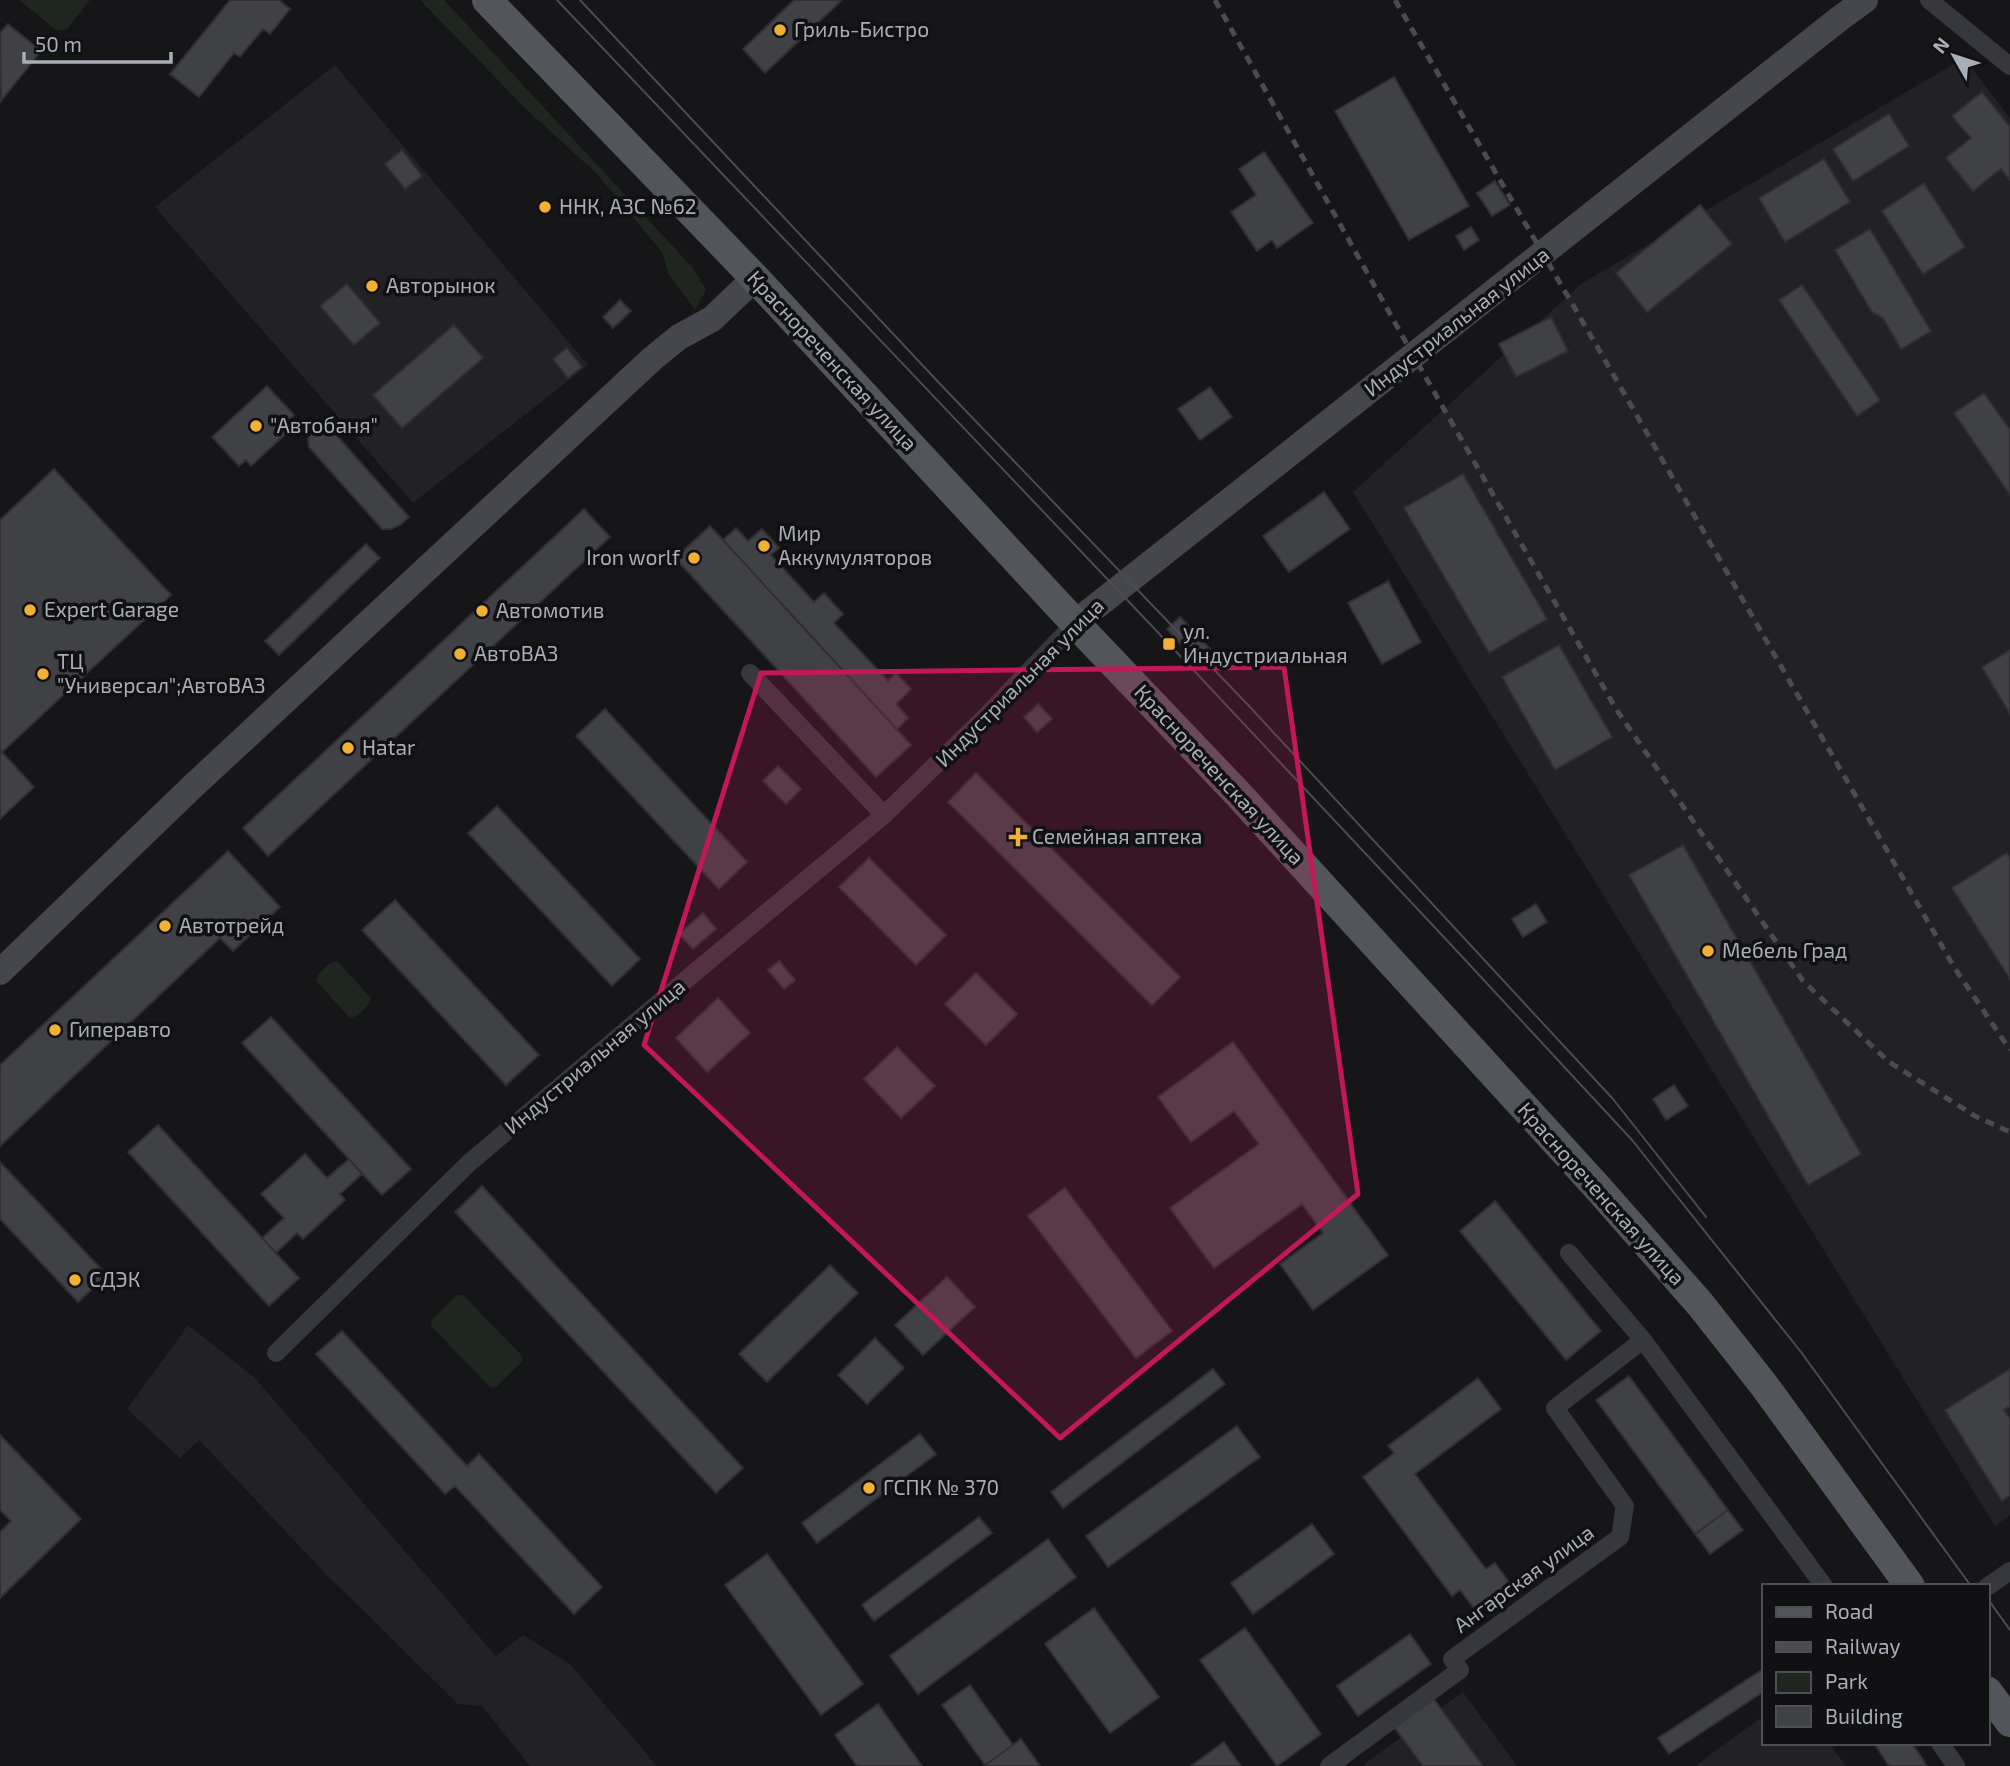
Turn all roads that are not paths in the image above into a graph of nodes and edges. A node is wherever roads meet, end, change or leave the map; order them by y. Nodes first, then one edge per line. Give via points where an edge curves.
1 (487, 0) edge
2 (1864, 0) edge
3 (1929, 0) edge
4 (2010, 66) edge
5 (755, 278) junction
6 (1075, 622) junction
7 (750, 673) dead end
8 (884, 815) junction
9 (0, 972) edge
10 (1569, 1253) dead end
11 (1643, 1340) junction
12 (276, 1353) dead end
13 (2010, 1571) edge
14 (1823, 1584) edge
15 (1909, 1584) edge
16 (1989, 1586) edge
17 (1989, 1694) edge
18 (2010, 1722) edge
19 (1941, 1745) edge
20 (1329, 1766) edge
21 (1956, 1766) edge

1 - 5 main road, Краснореченская улица
2 - 6 main road, Индустриальная улица
3 - 4 street
5 - 6 main road, Краснореченская улица
5 - 9 main road via 712,319 652,359
6 - 8 street, Индустриальная улица
6 - 15 main road, Краснореченская улица via 1237,793 1700,1304
7 - 8 street
8 - 12 street, Индустриальная улица via 469,1163
10 - 11 street
11 - 14 street
11 - 20 street, Ангарская улица via 1555,1408 1625,1506 1619,1537 1452,1659 1460,1670
13 - 16 street
17 - 18 main road
19 - 21 street

